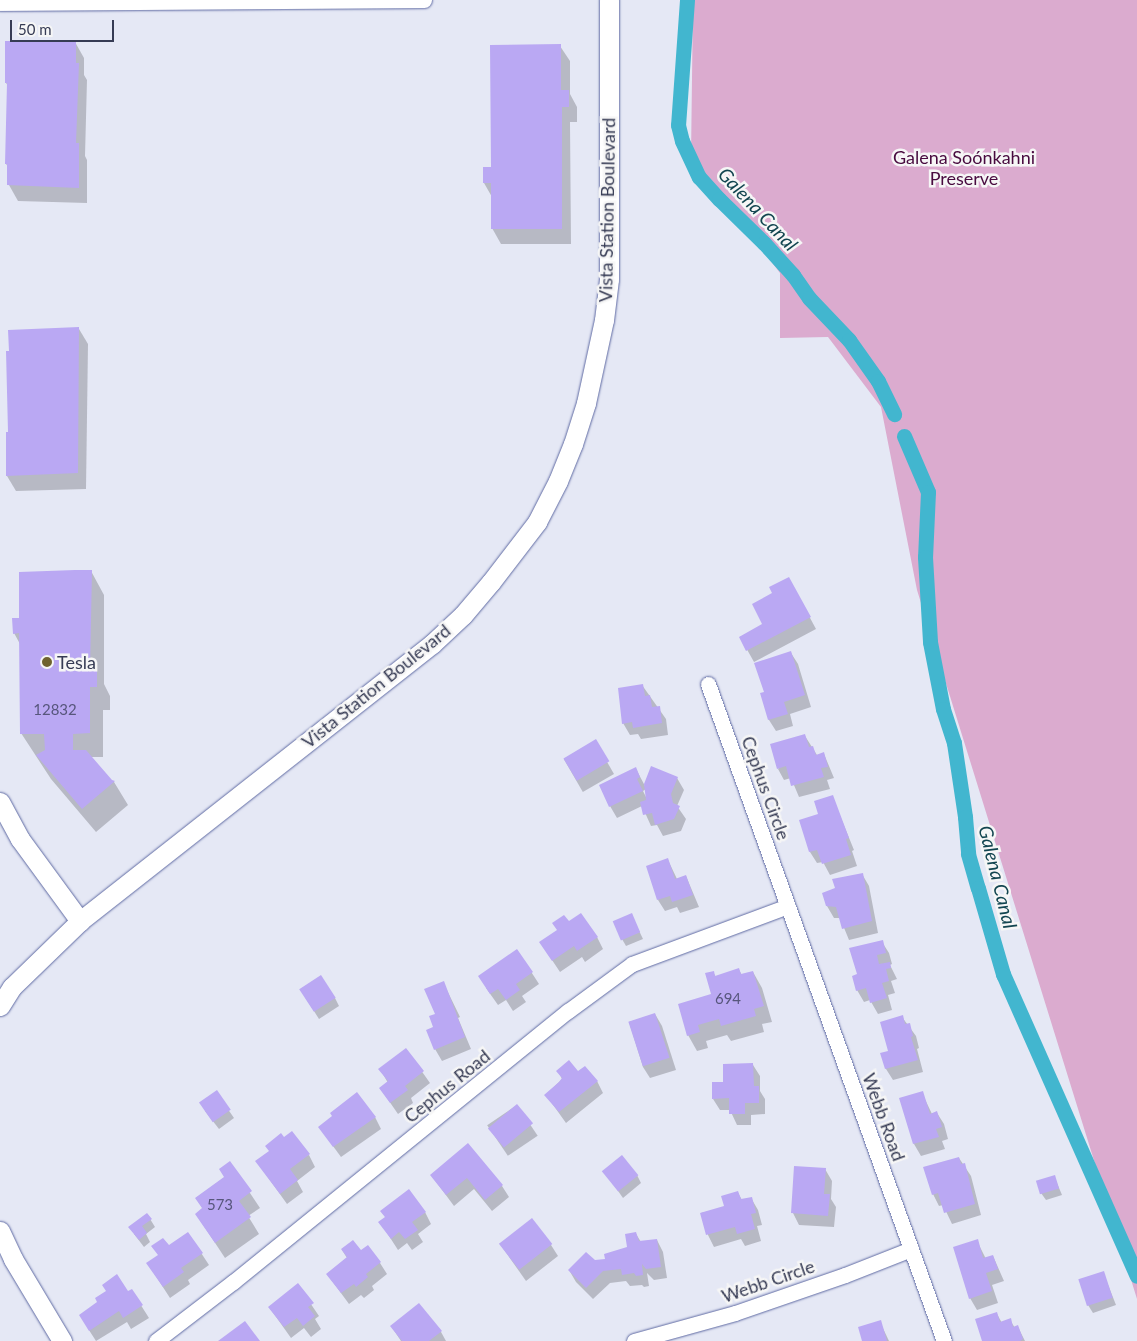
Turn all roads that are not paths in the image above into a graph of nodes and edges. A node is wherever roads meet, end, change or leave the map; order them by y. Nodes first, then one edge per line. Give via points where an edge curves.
1 (424, 0) edge
2 (609, 0) edge
3 (0, 3) edge
4 (708, 684) dead end
5 (0, 802) edge
6 (788, 906) junction
7 (80, 921) junction
8 (0, 1006) edge
9 (0, 1231) edge
10 (911, 1249) junction
11 (62, 1341) edge
12 (156, 1341) edge
13 (634, 1341) edge
14 (944, 1341) edge

1 - 3 street
2 - 7 street, Vista Station Boulevard via 609,278 604,320 586,403 573,444 537,522 491,582 432,644
4 - 6 street, Cephus Circle
5 - 7 street via 20,839
6 - 10 street, Webb Road
6 - 12 street, Cephus Road via 632,964 568,1011
7 - 8 street, Vista Station Boulevard via 12,988
9 - 11 street
10 - 13 street, Webb Circle via 735,1313
10 - 14 street, Webb Road

